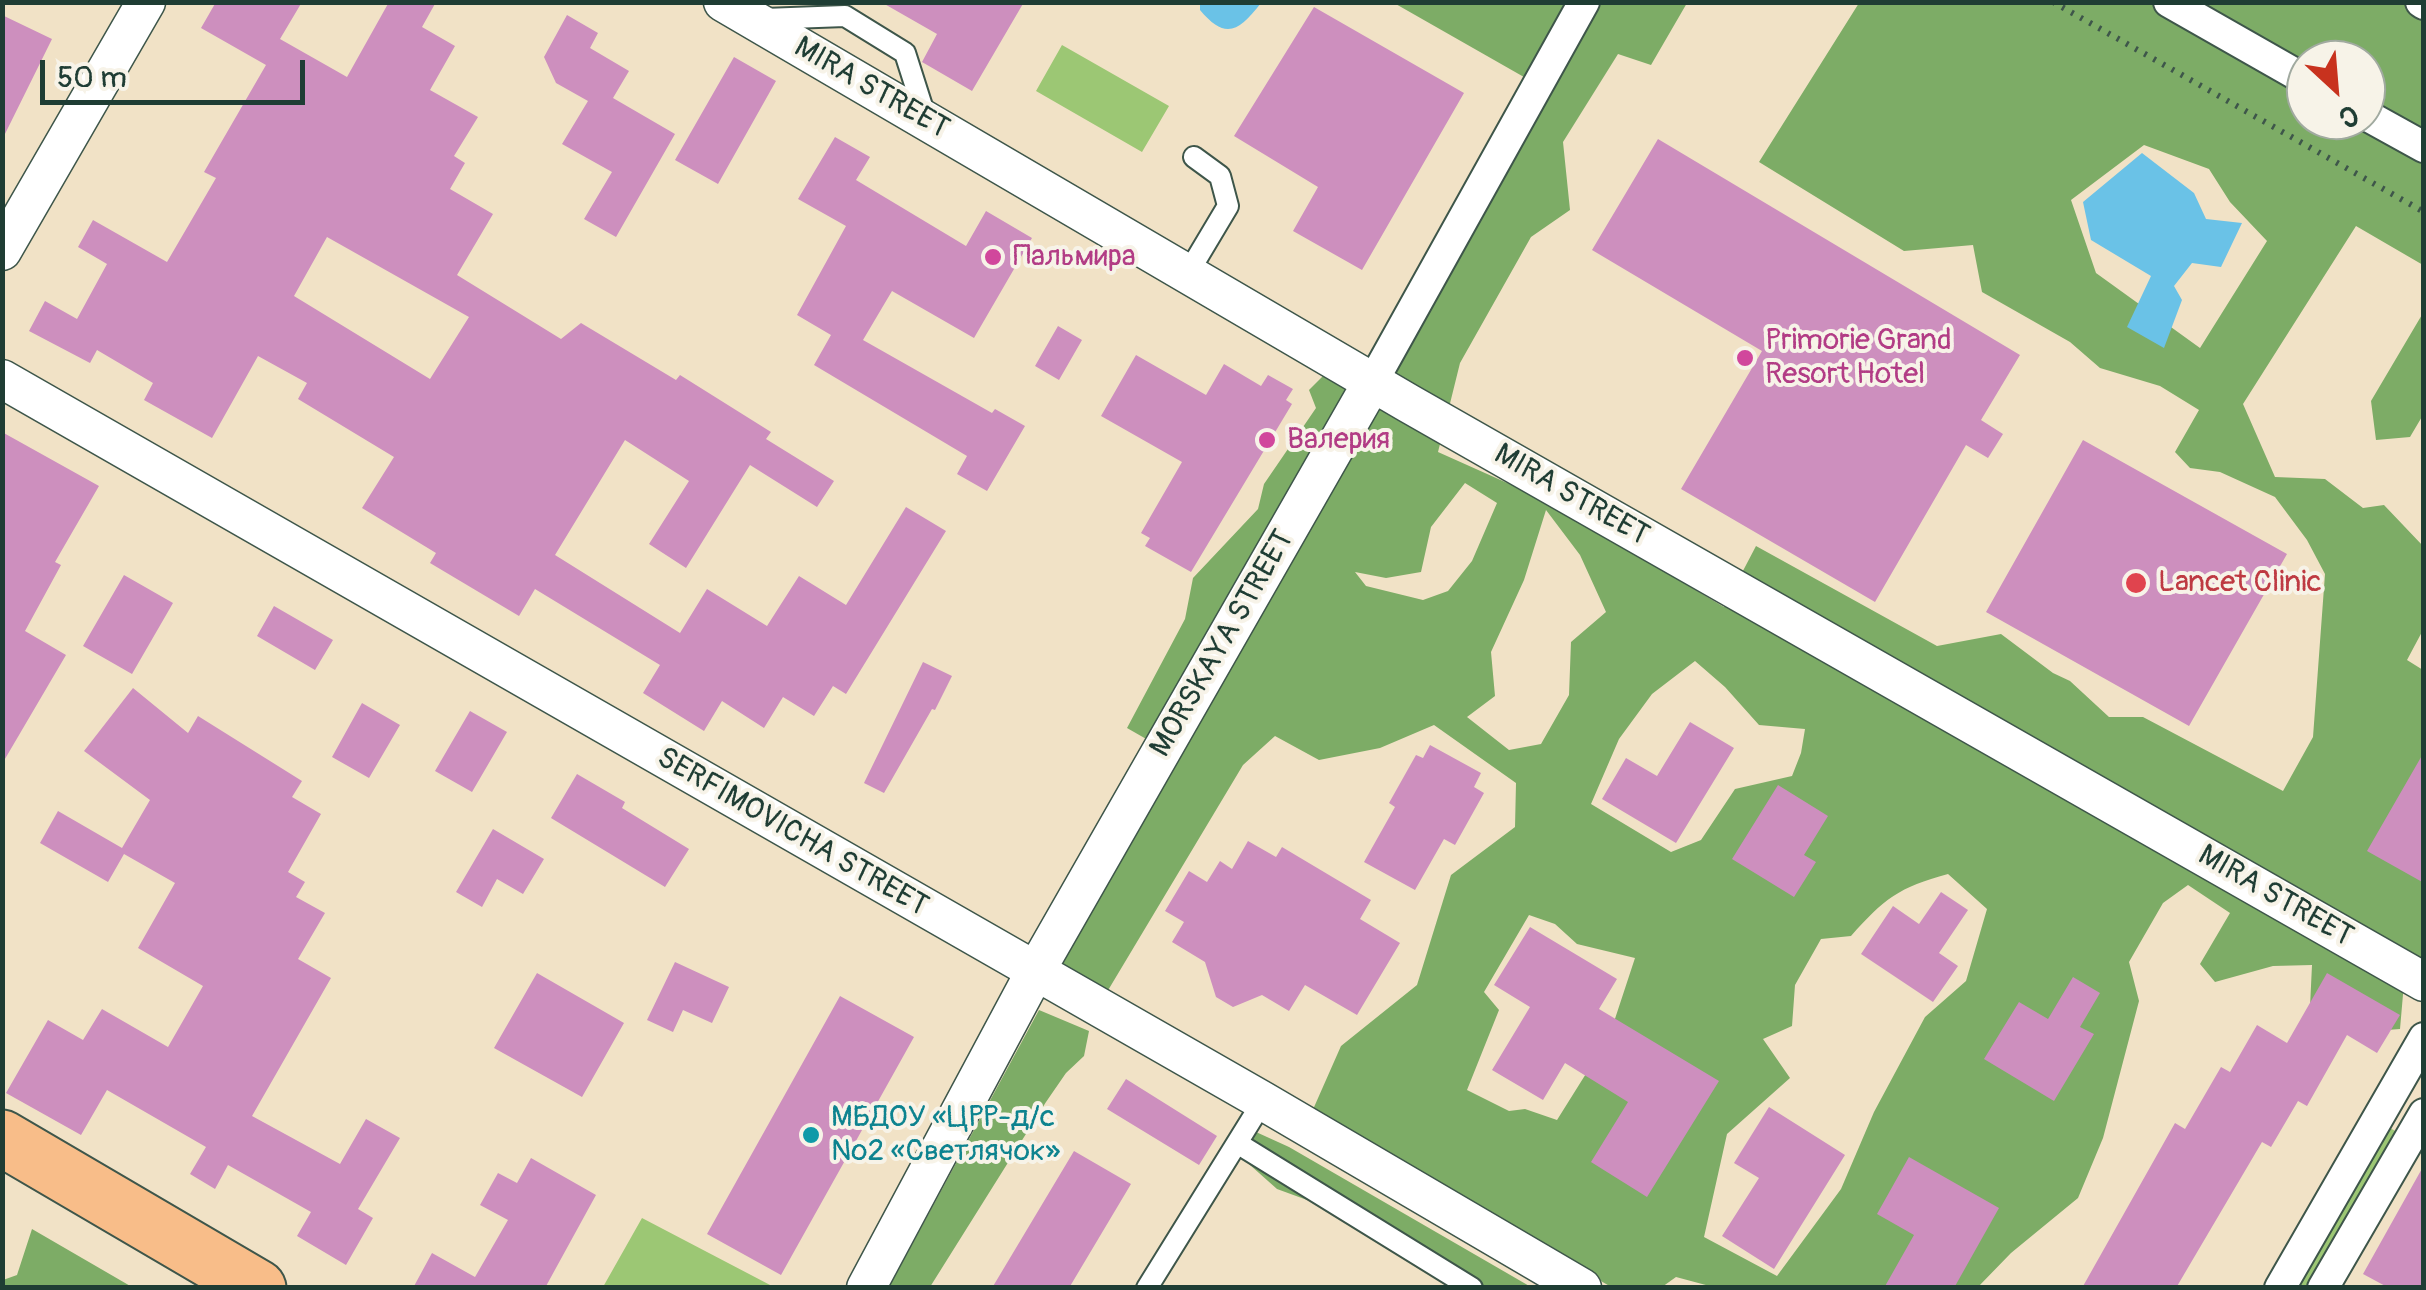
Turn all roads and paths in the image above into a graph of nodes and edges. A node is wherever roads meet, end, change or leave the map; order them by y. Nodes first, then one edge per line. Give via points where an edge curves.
1 (146, 2) edge
2 (1584, 2) edge
3 (2053, 2) edge
4 (2169, 2) edge
5 (737, 10) edge
6 (2286, 69) edge
7 (2386, 125) edge
8 (2424, 147) edge
9 (1194, 157) dead end
10 (2424, 212) edge
11 (2, 251) edge
12 (1188, 273) junction
13 (2, 379) edge
14 (1373, 381) junction
15 (1035, 972) junction
16 (2424, 982) edge
17 (2424, 1038) edge
18 (1263, 1100) junction
19 (2424, 1114) edge
20 (2, 1138) edge
21 (1237, 1143) junction
22 (258, 1288) edge
23 (866, 1288) edge
24 (1147, 1288) edge
25 (1472, 1288) edge
26 (1582, 1288) edge
27 (2280, 1288) edge
28 (2323, 1288) edge

1 - 11 street
2 - 14 street, MORSKAYA STREET
3 - 10 path
4 - 6 street
5 - 12 street, MIRA STREET
7 - 8 street
9 - 12 lane via 1220,176 1228,206
12 - 14 street, MIRA STREET
13 - 15 street, SERFIMOVICHA STREET
14 - 15 street, MORSKAYA STREET
14 - 16 street, MIRA STREET
15 - 18 street, SERFIMOVICHA STREET
15 - 23 street, MORSKAYA STREET
17 - 27 street
18 - 21 lane
18 - 26 street, SERFIMOVICHA STREET
19 - 28 street
20 - 22 main road
21 - 24 lane
21 - 25 lane

